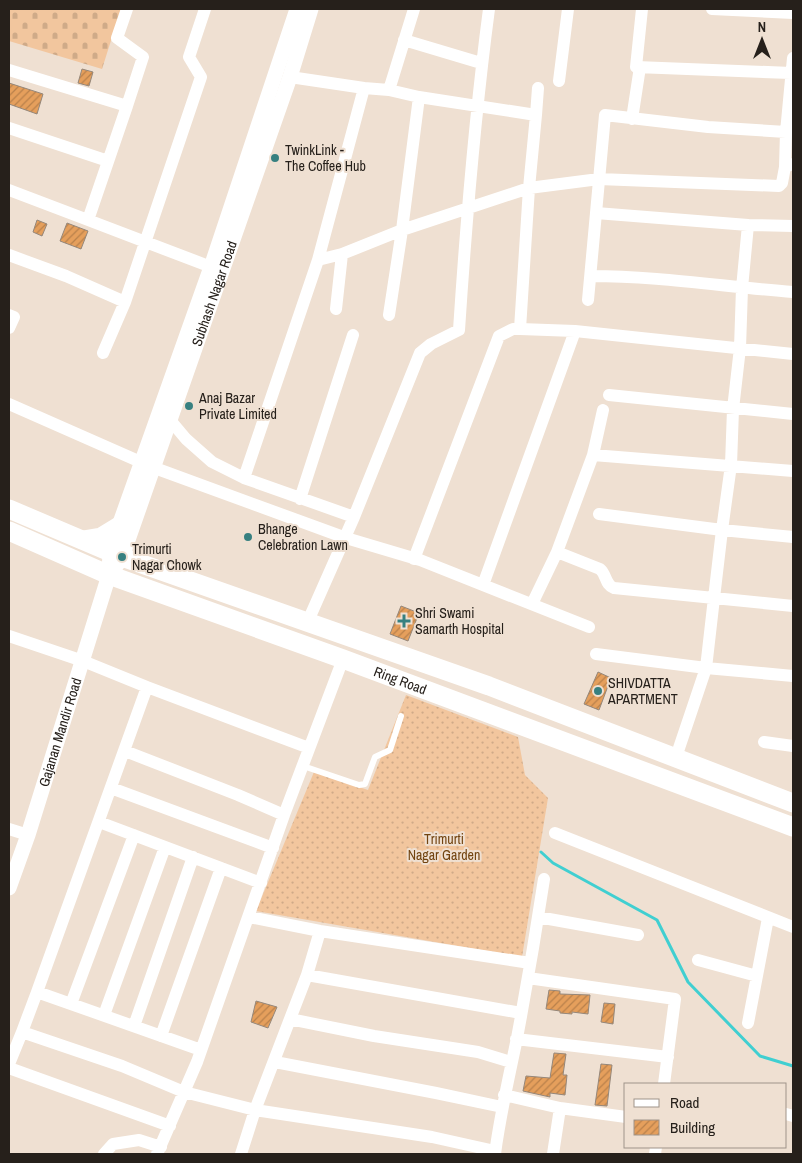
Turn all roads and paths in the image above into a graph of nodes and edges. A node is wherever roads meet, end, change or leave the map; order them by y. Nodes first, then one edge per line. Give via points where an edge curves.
1 (127, 9) edge
2 (206, 9) edge
3 (297, 9) edge
4 (311, 9) edge
5 (414, 9) edge
6 (489, 9) edge
7 (568, 9) edge
8 (642, 9) edge
9 (712, 9) edge
10 (793, 13) edge
11 (404, 40) junction
12 (793, 58) edge
13 (482, 63) junction
14 (640, 67) junction
15 (9, 70) edge
16 (791, 73) junction
17 (290, 77) junction
18 (559, 81) dead end
19 (364, 88) junction
20 (538, 88) dead end
21 (389, 90) junction
22 (792, 94) edge
23 (419, 97) junction
24 (127, 106) junction
25 (478, 107) junction
26 (536, 115) junction
27 (632, 119) junction
28 (9, 128) edge
29 (786, 132) junction
30 (108, 161) junction
31 (789, 165) edge
32 (600, 179) junction
33 (529, 188) junction
34 (9, 190) edge
35 (467, 209) junction
36 (596, 213) junction
37 (88, 220) junction
38 (748, 225) junction
39 (793, 226) edge
40 (402, 230) junction
41 (145, 241) junction
42 (342, 254) junction
43 (9, 255) edge
44 (318, 260) junction
45 (216, 269) junction
46 (591, 276) junction
47 (742, 288) junction
48 (793, 292) edge
49 (588, 300) dead end
50 (125, 302) junction
51 (336, 309) dead end
52 (9, 315) edge
53 (389, 315) dead end
54 (9, 328) edge
55 (520, 329) junction
56 (575, 331) junction
57 (353, 335) dead end
58 (740, 348) junction
59 (103, 353) dead end
60 (793, 354) edge
61 (609, 395) dead end
62 (9, 404) edge
63 (732, 409) junction
64 (603, 410) dead end
65 (165, 414) junction
66 (793, 414) edge
67 (593, 455) junction
68 (147, 465) junction
69 (731, 465) junction
70 (793, 471) edge
71 (244, 478) junction
72 (300, 499) junction
73 (9, 509) edge
74 (600, 514) dead end
75 (119, 526) junction
76 (350, 527) junction
77 (722, 530) junction
78 (9, 531) edge
79 (793, 537) edge
80 (83, 540) junction
81 (557, 552) junction
82 (116, 554) junction
83 (414, 558) junction
84 (109, 575) junction
85 (483, 585) junction
86 (714, 598) junction
87 (532, 604) junction
88 (793, 606) edge
89 (308, 621) junction
90 (590, 627) dead end
91 (9, 636) edge
92 (596, 654) dead end
93 (343, 658) junction
94 (83, 661) junction
95 (706, 668) junction
96 (793, 676) edge
97 (147, 687) junction
98 (401, 716) dead end
99 (764, 742) dead end
100 (793, 746) edge
101 (309, 748) junction
102 (125, 751) junction
103 (676, 757) junction
104 (303, 766) junction
105 (112, 788) junction
106 (793, 803) edge
107 (284, 816) junction
108 (99, 822) junction
109 (793, 827) edge
110 (9, 829) edge
111 (554, 833) dead end
112 (28, 835) junction
113 (134, 835) junction
114 (165, 847) junction
115 (273, 848) junction
116 (193, 857) junction
117 (221, 868) junction
118 (544, 879) dead end
119 (261, 883) junction
120 (9, 888) edge
121 (248, 917) junction
122 (538, 917) junction
123 (768, 918) junction
124 (793, 928) edge
125 (320, 930) junction
126 (638, 935) dead end
127 (698, 960) dead end
128 (530, 963) junction
129 (307, 975) junction
130 (757, 976) junction
131 (528, 978) junction
132 (37, 992) junction
133 (71, 1004) junction
134 (521, 1013) junction
135 (104, 1015) junction
136 (290, 1019) junction
137 (748, 1023) dead end
138 (134, 1026) junction
139 (22, 1032) junction
140 (161, 1036) junction
141 (516, 1039) junction
142 (201, 1050) junction
143 (668, 1057) junction
144 (275, 1062) junction
145 (511, 1062) junction
146 (9, 1066) edge
147 (664, 1083) edge
148 (184, 1092) junction
149 (503, 1101) junction
150 (560, 1108) junction
151 (255, 1110) junction
152 (624, 1117) edge
153 (170, 1126) junction
154 (159, 1151) edge
155 (495, 1153) edge
156 (104, 1154) edge
157 (241, 1154) edge
158 (554, 1154) edge

1 - 24 street via 117,38 143,57
2 - 41 street via 190,57 201,77
3 - 45 street
4 - 17 street, Subhash Nagar Road
5 - 11 street
6 - 13 street
7 - 18 street
8 - 14 street via 636,66
9 - 10 street
11 - 13 street
11 - 21 street
12 - 16 street
13 - 25 street
14 - 16 street
14 - 27 street
15 - 24 street
16 - 22 street
17 - 19 street
17 - 45 street, Subhash Nagar Road
19 - 21 street
19 - 44 street
20 - 26 street
21 - 23 street
22 - 29 street
23 - 25 street
23 - 40 street
24 - 30 street
25 - 26 street
25 - 35 street
26 - 33 street
27 - 29 street via 708,128
27 - 32 street via 605,115
28 - 30 street
29 - 31 street
30 - 37 street
31 - 32 street via 779,186
32 - 33 street
32 - 36 street
33 - 35 street
33 - 55 street
34 - 37 street
35 - 40 street
35 - 76 street via 459,330 420,353
36 - 38 street
36 - 46 street
37 - 41 street
38 - 39 street
38 - 47 street
40 - 42 street
40 - 53 street
41 - 45 street
41 - 50 street
42 - 44 street
42 - 51 street
43 - 50 street
44 - 71 street
45 - 65 street, Subhash Nagar Road
46 - 47 street via 627,276
46 - 49 street
47 - 48 street
47 - 58 street
50 - 59 street
52 - 54 street via 14,317
55 - 56 street
55 - 83 street via 499,336
56 - 58 street
56 - 85 street
57 - 72 street
58 - 60 street
58 - 63 street
61 - 63 street
62 - 68 street
63 - 66 street
63 - 69 street
64 - 67 street
65 - 68 street, Subhash Nagar Road
65 - 71 street via 212,462
67 - 69 street
67 - 81 street
68 - 75 street
68 - 76 street
68 - 82 street, Subhash Nagar Road
69 - 70 street
69 - 77 street
71 - 72 street
72 - 76 street
73 - 80 main road
74 - 77 street
75 - 80 main road via 101,537
75 - 82 street
76 - 83 street
76 - 89 street
77 - 79 street
77 - 86 street
78 - 84 main road, Ring Road
80 - 82 main road
81 - 86 street via 600,569 607,584 614,588
81 - 87 street
82 - 84 street, Gajanan Mandir Road
82 - 89 main road
83 - 85 street
84 - 93 main road, Ring Road
84 - 94 street, Gajanan Mandir Road
85 - 87 street
86 - 88 street
86 - 95 street
87 - 90 street
89 - 103 main road
91 - 94 street
92 - 95 street
93 - 101 street
93 - 109 main road, Ring Road
94 - 97 street
94 - 112 street, Gajanan Mandir Road
95 - 96 street
95 - 103 street
97 - 101 street
97 - 102 street
98 - 104 lane via 392,747 375,757 365,784 359,785
99 - 100 street
101 - 104 street
102 - 105 street
102 - 107 street
103 - 106 main road
104 - 107 street
105 - 108 street
105 - 115 street
107 - 115 street
108 - 113 street
108 - 132 street
110 - 112 street
111 - 123 street
112 - 120 street, Gajanan Mandir Road
113 - 114 street
113 - 133 street
114 - 116 street
114 - 135 street
115 - 119 street
116 - 117 street
116 - 138 street
117 - 119 street
117 - 140 street
118 - 122 street
119 - 121 street
121 - 125 street
121 - 142 street
122 - 126 street
122 - 128 street
123 - 124 street
123 - 130 street
125 - 128 street
125 - 129 street
127 - 130 street
128 - 131 street
129 - 134 street
129 - 136 street
130 - 137 street
131 - 134 street
131 - 143 street via 675,999
132 - 133 street
132 - 139 street
133 - 135 street
134 - 141 street
135 - 138 street
136 - 144 street
136 - 145 street via 478,1052
138 - 140 street
139 - 146 street
139 - 148 street via 122,1066
140 - 142 street
141 - 143 street
141 - 145 street
142 - 148 street
143 - 147 street
144 - 149 street via 436,1093
144 - 151 street
145 - 149 street
146 - 153 street
148 - 151 street
148 - 153 street
149 - 150 street
149 - 155 street
150 - 152 street
150 - 158 street
151 - 155 street via 432,1137
151 - 157 street
153 - 154 street
154 - 156 street via 139,1140 113,1144

